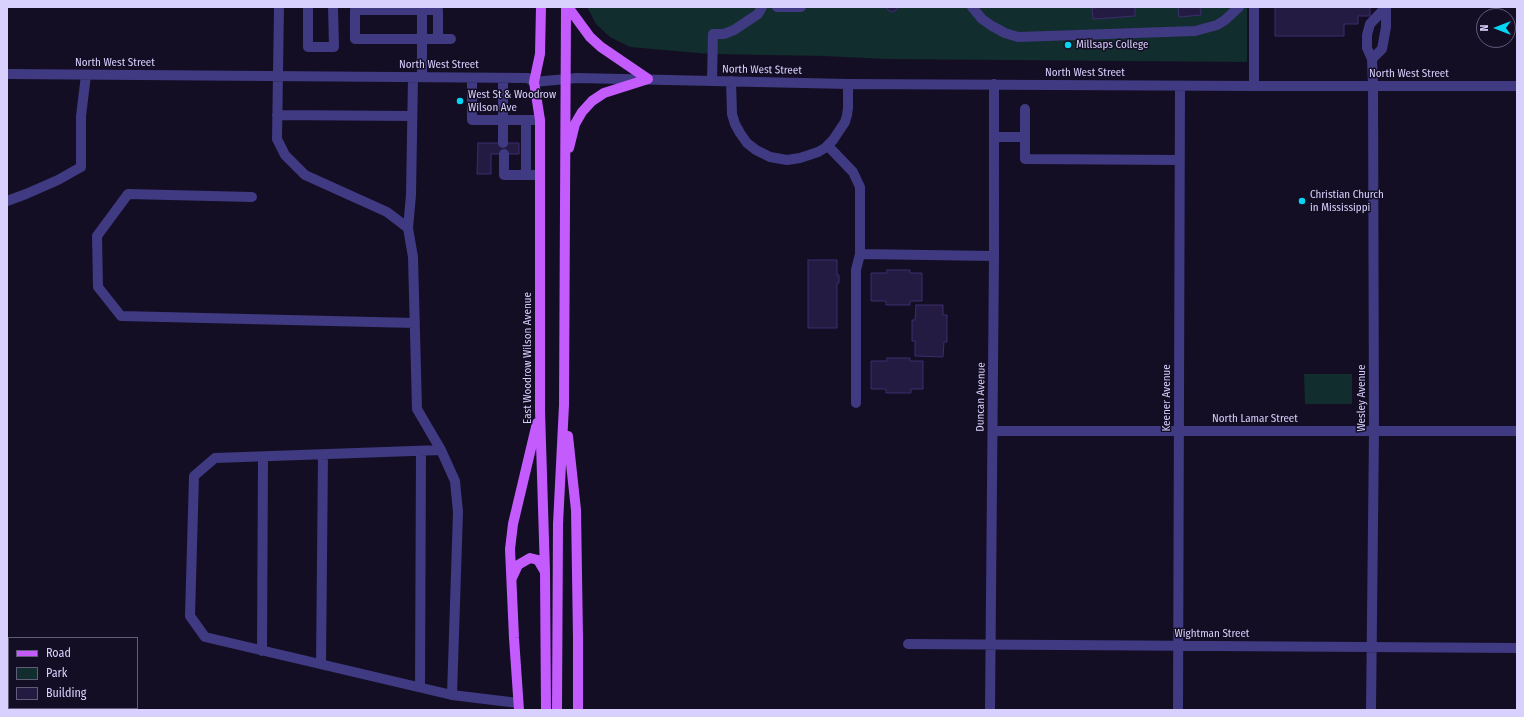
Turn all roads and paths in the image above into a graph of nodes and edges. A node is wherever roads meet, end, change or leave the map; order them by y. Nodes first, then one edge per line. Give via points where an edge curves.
1 (279, 7) edge
2 (308, 7) edge
3 (334, 7) edge
4 (541, 7) edge
5 (567, 7) edge
6 (762, 7) edge
7 (777, 7) edge
8 (802, 7) edge
9 (972, 7) edge
10 (1239, 7) edge
11 (1254, 7) edge
12 (1386, 7) edge
13 (422, 10) junction
14 (422, 39) junction
15 (438, 39) junction
16 (451, 39) dead end
17 (1372, 59) junction
18 (7, 74) edge
19 (86, 75) junction
20 (277, 76) junction
21 (417, 77) junction
22 (472, 78) junction
23 (503, 78) junction
24 (565, 78) junction
25 (648, 79) junction
26 (712, 81) junction
27 (731, 81) junction
28 (534, 82) junction
29 (848, 84) junction
30 (994, 84) junction
31 (1373, 85) junction
32 (1180, 86) junction
33 (1254, 86) junction
34 (1517, 86) edge
35 (1025, 109) dead end
36 (277, 115) junction
37 (412, 116) junction
38 (503, 120) junction
39 (526, 120) junction
40 (540, 120) junction
41 (994, 137) junction
42 (1025, 137) junction
43 (503, 143) dead end
44 (828, 146) junction
45 (504, 154) dead end
46 (1180, 160) junction
47 (565, 165) junction
48 (526, 175) junction
49 (540, 175) junction
50 (252, 197) dead end
51 (7, 201) edge
52 (408, 228) junction
53 (860, 254) junction
54 (994, 256) junction
55 (415, 323) junction
56 (856, 403) dead end
57 (564, 405) junction
58 (540, 411) junction
59 (993, 431) junction
60 (1179, 431) junction
61 (1374, 431) junction
62 (1517, 431) edge
63 (441, 450) junction
64 (421, 451) junction
65 (323, 454) junction
66 (264, 457) junction
67 (546, 572) junction
68 (512, 580) junction
69 (908, 644) dead end
70 (991, 645) junction
71 (1178, 646) junction
72 (1372, 647) junction
73 (1517, 648) edge
74 (262, 651) junction
75 (321, 664) junction
76 (420, 687) junction
77 (452, 695) junction
78 (519, 706) edge
79 (546, 710) edge
80 (557, 710) edge
81 (578, 710) edge
82 (990, 710) edge
83 (1178, 710) edge
84 (1371, 710) edge

1 - 20 street
2 - 3 street via 308,47 334,47
4 - 28 main road, East Woodrow Wilson Avenue via 540,54
5 - 24 main road
5 - 25 main road via 601,47
6 - 26 street via 758,14 734,30 724,34 712,34
7 - 8 street
9 - 10 street via 992,26 1018,37 1195,31 1221,23
11 - 33 street
12 - 17 street via 1382,49
12 - 17 street, Wesley Avenue via 1370,24 1367,35 1367,48
13 - 14 street
13 - 14 street via 355,10 355,40
13 - 15 street via 438,10
14 - 15 street
14 - 21 street
15 - 16 street
17 - 31 street, Wesley Avenue
18 - 19 street, North West Street
19 - 20 street, North West Street
19 - 51 street via 81,116 81,167 58,180
20 - 21 street, North West Street
20 - 36 street
21 - 22 street, North West Street
21 - 37 street
22 - 23 street, North West Street
22 - 38 street via 472,120
23 - 28 street, North West Street via 528,78
23 - 38 street
24 - 25 street, North West Street
24 - 28 street, North West Street
24 - 47 main road
25 - 26 street, North West Street
25 - 47 main road via 604,93 592,101 575,124
26 - 27 street, North West Street
27 - 29 street, North West Street
27 - 44 street via 734,124 743,138 756,150 776,158 793,160
28 - 40 main road, East Woodrow Wilson Avenue
29 - 30 street, North West Street
29 - 44 street via 845,122
30 - 32 street, North West Street
30 - 41 street, Duncan Avenue
31 - 33 street, North West Street
31 - 34 street, North West Street
31 - 61 street, Wesley Avenue
32 - 33 street, North West Street
32 - 46 street, Keener Avenue
35 - 42 street
36 - 37 street
36 - 52 street via 277,138 285,155 305,175 387,212
37 - 52 street
38 - 39 street
38 - 43 street
39 - 40 street
39 - 48 street
40 - 49 main road, East Woodrow Wilson Avenue
41 - 42 street
41 - 54 street, Duncan Avenue
42 - 46 street via 1025,158
44 - 53 street via 851,170 859,183
45 - 48 street via 504,175
46 - 60 street, Keener Avenue
47 - 57 main road
48 - 49 street
49 - 58 main road, East Woodrow Wilson Avenue
50 - 55 street via 128,194 97,236 98,287 121,316
52 - 55 street via 413,257
53 - 54 street
53 - 56 street via 856,270
54 - 59 street, Duncan Avenue
55 - 63 street via 417,409
57 - 80 main road via 558,524
57 - 81 main road via 576,510
58 - 67 main road, East Woodrow Wilson Avenue
58 - 68 main road via 513,524 510,549
59 - 60 street, North Lamar Street
59 - 70 street, Duncan Avenue
60 - 61 street, North Lamar Street
60 - 71 street, Keener Avenue
61 - 62 street, North Lamar Street
61 - 72 street, Wesley Avenue
63 - 64 street
63 - 77 street via 456,481 458,512
64 - 65 street
64 - 76 street
65 - 66 street
65 - 75 street
66 - 74 street
66 - 74 street via 215,458 194,476 190,616 205,637
67 - 68 main road via 538,560 530,558 518,565
67 - 79 main road, East Woodrow Wilson Avenue
68 - 78 main road
69 - 70 street, Wightman Street
70 - 71 street, Wightman Street
70 - 82 street, Duncan Avenue
71 - 72 street, Wightman Street
71 - 83 street, Keener Avenue
72 - 73 street, Wightman Street
72 - 84 street, Wesley Avenue
74 - 75 street
75 - 76 street
76 - 77 street
77 - 78 street

